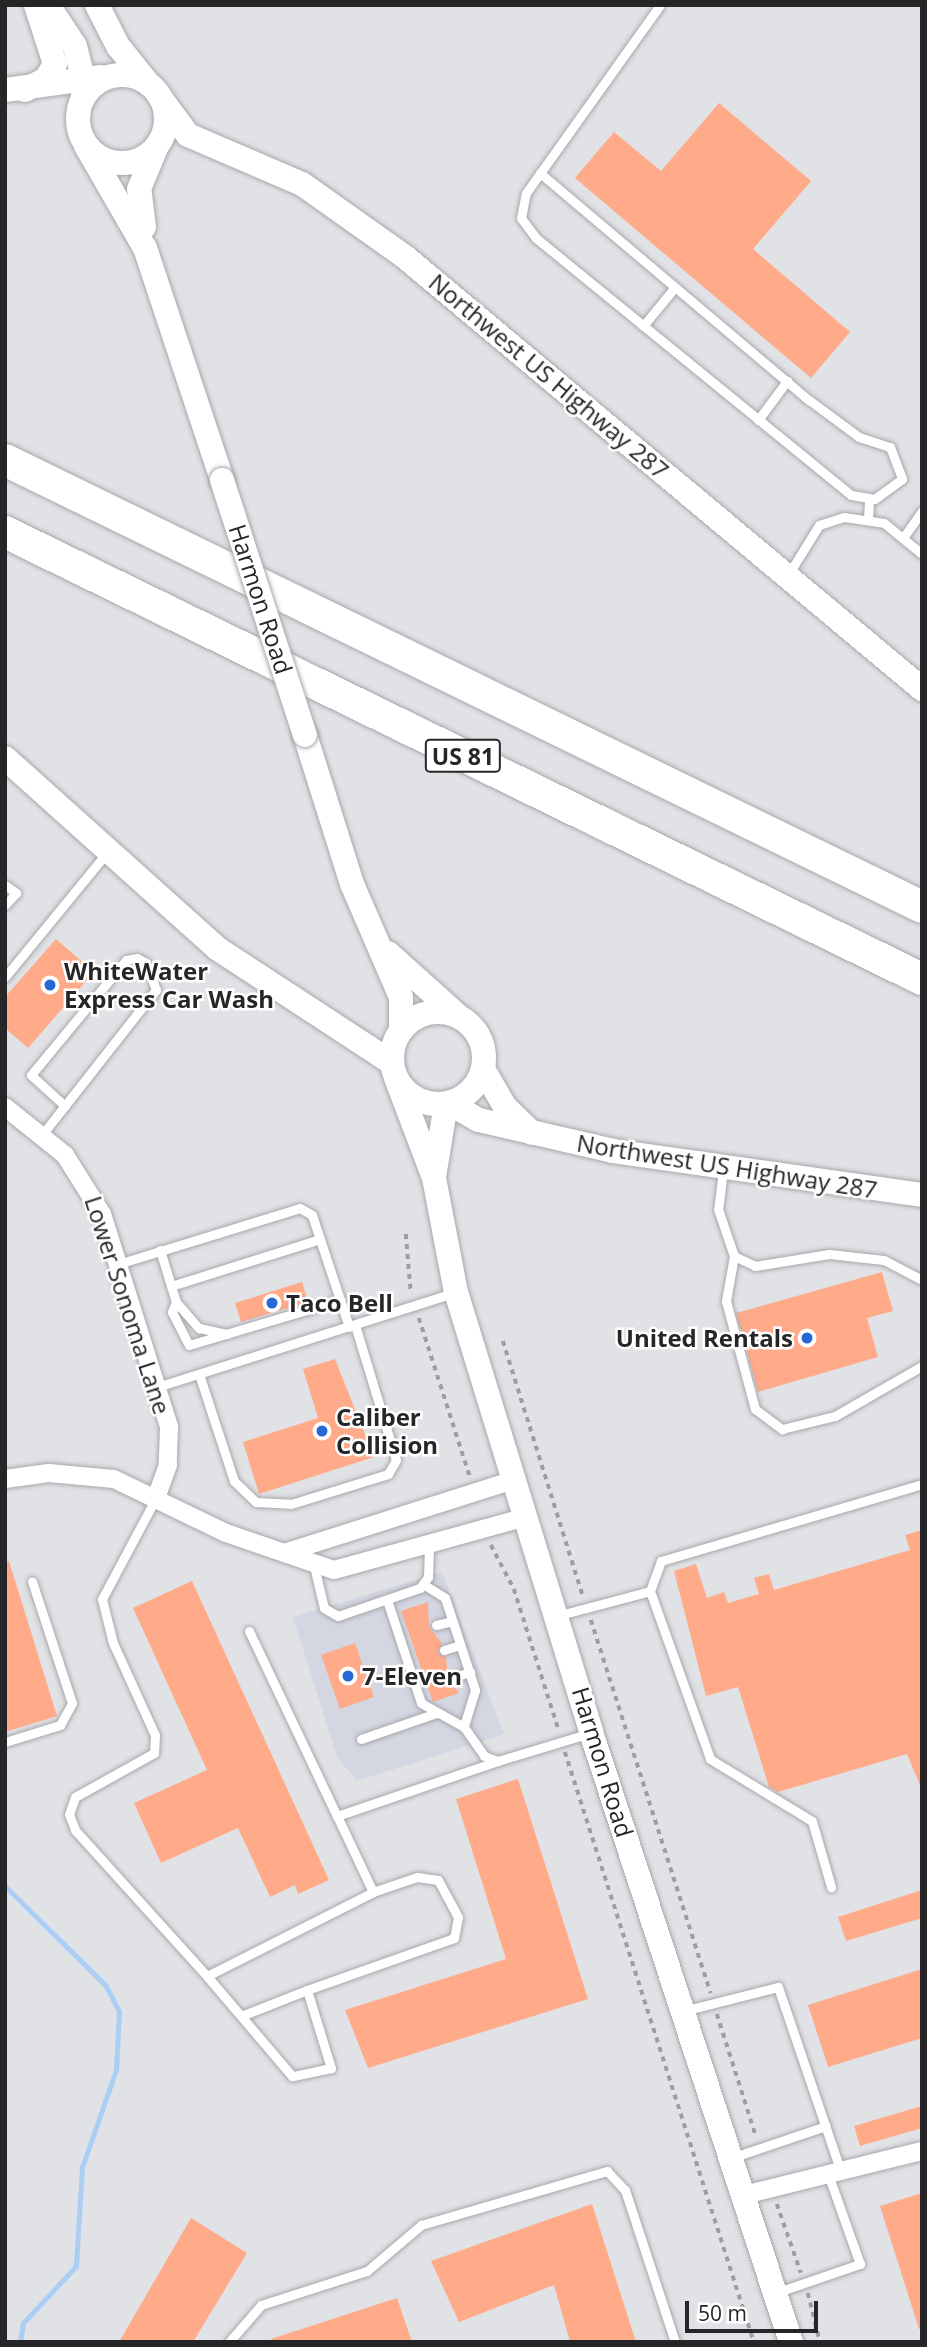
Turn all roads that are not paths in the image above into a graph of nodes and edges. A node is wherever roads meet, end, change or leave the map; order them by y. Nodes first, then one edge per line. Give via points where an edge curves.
1 (36, 5) edge
2 (48, 5) edge
3 (97, 5) edge
4 (660, 5) edge
5 (13, 91) edge
6 (156, 92) junction
7 (81, 94) junction
8 (158, 144) junction
9 (86, 146) junction
10 (540, 173) junction
11 (145, 248) junction
12 (675, 287) junction
13 (643, 326) junction
14 (787, 382) junction
15 (758, 421) junction
16 (5, 460) edge
17 (869, 498) junction
18 (922, 511) edge
19 (867, 520) junction
20 (5, 532) edge
21 (903, 538) junction
22 (922, 554) edge
23 (787, 576) junction
24 (922, 689) edge
25 (5, 758) edge
26 (109, 850) junction
27 (5, 885) edge
28 (5, 905) edge
29 (922, 907) edge
30 (382, 947) junction
31 (5, 977) edge
32 (922, 979) edge
33 (468, 1024) junction
34 (401, 1030) junction
35 (483, 1069) junction
36 (394, 1070) junction
37 (447, 1103) junction
38 (65, 1106) junction
39 (5, 1107) edge
40 (533, 1134) junction
41 (41, 1136) junction
42 (723, 1170) junction
43 (434, 1178) junction
44 (922, 1195) edge
45 (320, 1239) junction
46 (160, 1250) junction
47 (734, 1256) junction
48 (118, 1264) junction
49 (922, 1280) edge
50 (171, 1286) junction
51 (456, 1292) junction
52 (340, 1300) junction
53 (176, 1302) junction
54 (352, 1326) junction
55 (232, 1334) junction
56 (922, 1366) edge
57 (199, 1374) junction
58 (157, 1387) junction
59 (5, 1479) edge
60 (514, 1480) junction
61 (922, 1484) edge
62 (157, 1495) junction
63 (526, 1517) junction
64 (429, 1543) junction
65 (287, 1552) junction
66 (313, 1562) junction
67 (32, 1581) dead end
68 (424, 1584) junction
69 (650, 1591) junction
70 (387, 1600) junction
71 (559, 1615) junction
72 (453, 1620) junction
73 (436, 1625) dead end
74 (249, 1631) dead end
75 (460, 1644) junction
76 (444, 1650) dead end
77 (417, 1658) dead end
78 (407, 1661) junction
79 (470, 1672) junction
80 (454, 1677) dead end
81 (427, 1686) dead end
82 (416, 1688) junction
83 (436, 1713) junction
84 (464, 1727) junction
85 (591, 1732) junction
86 (361, 1739) dead end
87 (5, 1742) edge
88 (498, 1761) junction
89 (337, 1816) junction
90 (831, 1887) dead end
91 (373, 1892) junction
92 (207, 1976) junction
93 (307, 1990) junction
94 (682, 2011) junction
95 (241, 2016) junction
96 (826, 2126) junction
97 (922, 2151) edge
98 (730, 2159) junction
99 (835, 2175) junction
100 (740, 2196) junction
101 (773, 2293) junction
102 (229, 2342) edge
103 (675, 2342) edge
104 (792, 2342) edge

1 - 5 main road via 55,64 46,79
2 - 7 main road via 75,46
3 - 6 main road via 118,46
4 - 10 lane
5 - 7 main road
6 - 7 main road via 116,75
6 - 8 main road via 166,121
6 - 23 main road, Northwest US Highway 287 via 188,135 302,184 368,228
7 - 9 main road
8 - 9 main road via 124,163
8 - 11 main road, Harmon Road via 139,189
9 - 11 main road, Harmon Road
10 - 12 lane
10 - 13 lane via 526,193 521,218 536,238
11 - 30 main road, Harmon Road, bridge via 347,869
12 - 13 lane
12 - 14 lane
13 - 15 lane
14 - 15 lane
14 - 17 lane via 859,438 895,455 902,479 889,493
15 - 17 lane via 851,495
16 - 29 highway, US 81
17 - 19 lane
18 - 21 lane
19 - 21 lane via 884,523
19 - 23 lane via 844,517 819,525
20 - 32 highway, US 81
21 - 22 lane
23 - 24 main road, Northwest US Highway 287
25 - 26 main road
26 - 31 lane
26 - 36 main road via 218,949
27 - 28 lane via 16,893
30 - 33 main road, Harmon Road
30 - 34 main road, Harmon Road via 401,997
33 - 34 main road via 433,1013
33 - 35 main road via 484,1052
34 - 36 main road
35 - 37 main road via 476,1084
35 - 40 main road via 505,1107
36 - 37 main road via 416,1099
36 - 43 main road, Harmon Road
37 - 40 main road, Northwest US Highway 287 via 479,1120
37 - 43 main road, Harmon Road
38 - 38 lane via 156,990 146,963 126,960 31,1075
38 - 41 lane
39 - 41 street, Lower Sonoma Lane
40 - 42 main road, Northwest US Highway 287
41 - 48 street, Lower Sonoma Lane via 93,1193
42 - 44 main road, Northwest US Highway 287
42 - 47 lane via 718,1209
43 - 51 main road, Harmon Road
45 - 46 lane via 312,1215 300,1208
45 - 50 lane
45 - 52 lane
46 - 48 lane
46 - 50 lane
47 - 49 lane via 755,1266 829,1254 884,1260
47 - 56 lane via 726,1301 755,1409 782,1429 835,1416
48 - 58 street, Lower Sonoma Lane
50 - 53 lane
51 - 54 lane
51 - 60 main road, Harmon Road
52 - 54 lane
52 - 55 lane
53 - 55 lane via 199,1328
53 - 55 lane via 173,1312 183,1342
54 - 57 lane
54 - 57 lane via 396,1460 388,1474 376,1478 291,1504 257,1502 234,1481
57 - 58 lane
58 - 62 street, Lower Sonoma Lane via 170,1444
59 - 62 street via 49,1473 114,1479
60 - 63 main road, Harmon Road
60 - 65 street
61 - 69 lane via 661,1561
62 - 65 street via 226,1533
62 - 92 lane via 102,1599 113,1643 155,1735 154,1753 75,1797 69,1814 75,1830
63 - 64 street
63 - 71 main road, Harmon Road
64 - 66 street via 334,1570
64 - 68 lane
65 - 66 street
66 - 70 lane via 324,1608 338,1616
67 - 87 lane via 72,1703 60,1725
68 - 70 lane
68 - 72 lane via 445,1598
69 - 71 lane
69 - 90 lane via 710,1759 811,1821
70 - 78 lane via 404,1636
71 - 85 main road, Harmon Road
72 - 73 lane
72 - 75 lane
74 - 89 lane
75 - 76 lane
75 - 79 lane
77 - 78 lane
78 - 82 lane
79 - 80 lane
79 - 84 lane via 475,1690
81 - 82 lane
82 - 83 lane via 421,1703
83 - 84 lane
83 - 86 lane
84 - 88 lane via 484,1756
85 - 88 lane
85 - 94 main road, Harmon Road
88 - 89 lane
89 - 91 lane
91 - 92 lane
91 - 93 lane via 417,1877 438,1880 458,1917 454,1938
92 - 95 lane
93 - 95 lane
93 - 95 lane via 331,2068 292,2076
94 - 96 lane via 778,1987
94 - 98 main road, Harmon Road
96 - 98 lane
96 - 99 lane
97 - 99 street
98 - 100 main road, Harmon Road
99 - 100 street
99 - 101 lane via 860,2264
100 - 101 main road, Harmon Road
101 - 104 main road, Harmon Road
102 - 103 lane via 261,2305 367,2271 421,2225 607,2171 618,2179

